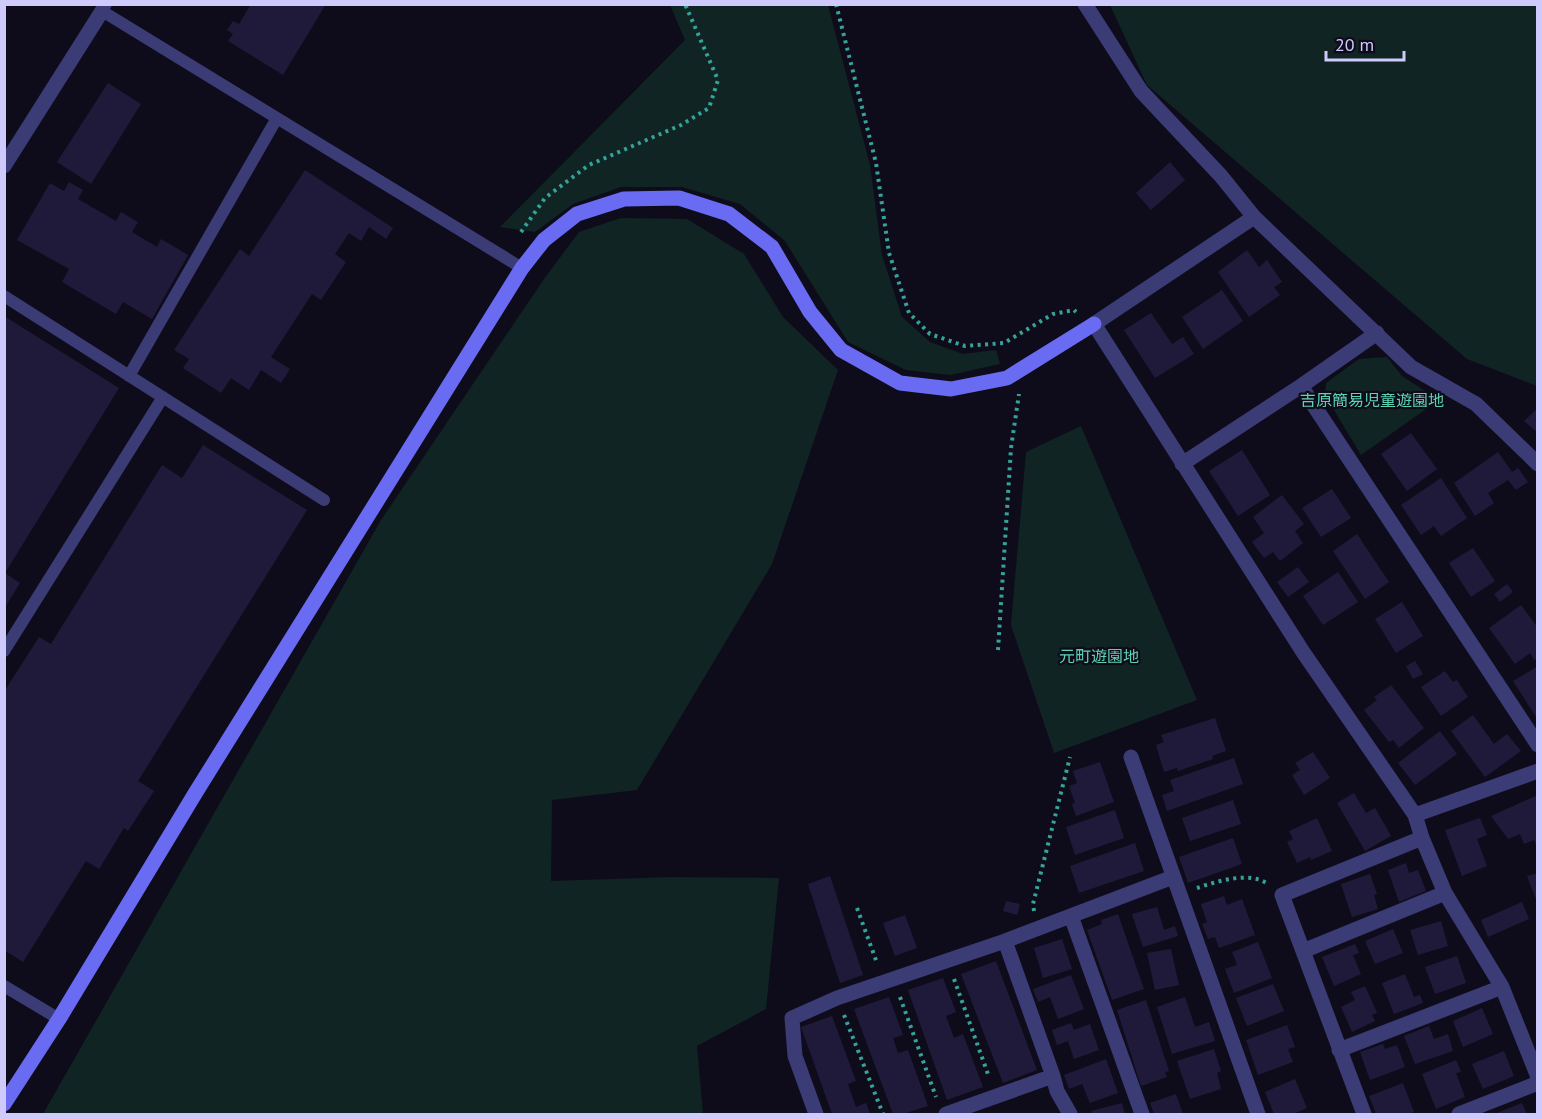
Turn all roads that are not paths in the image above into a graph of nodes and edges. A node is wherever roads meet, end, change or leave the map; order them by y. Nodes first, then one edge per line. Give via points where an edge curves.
1 (1085, 4) edge
2 (104, 8) edge
3 (277, 118) junction
4 (4, 166) edge
5 (1254, 217) junction
6 (522, 268) junction
7 (4, 296) edge
8 (1094, 324) junction
9 (1377, 333) junction
10 (129, 376) junction
11 (1301, 386) junction
12 (163, 397) junction
13 (1537, 462) edge
14 (1182, 464) junction
15 (324, 501) dead end
16 (4, 651) edge
17 (1538, 745) edge
18 (1131, 756) dead end
19 (1538, 771) edge
20 (1415, 815) junction
21 (1422, 838) junction
22 (1173, 877) junction
23 (1446, 893) junction
24 (1071, 916) junction
25 (1005, 941) junction
26 (1303, 951) junction
27 (4, 986) edge
28 (1502, 987) junction
29 (59, 1018) junction
30 (1339, 1050) junction
31 (1053, 1076) junction
32 (1538, 1077) edge
33 (1538, 1083) edge
34 (4, 1104) edge
35 (942, 1109) edge
36 (816, 1114) edge
37 (1070, 1114) edge
38 (1142, 1114) edge
39 (1258, 1114) edge
40 (1364, 1114) edge
41 (1459, 1114) edge

1 - 5 street via 1141,91
2 - 3 lane
2 - 4 street
3 - 6 lane
3 - 10 lane
5 - 8 street
5 - 9 street
6 - 8 street via 544,240 578,214 624,199 679,198 729,214 772,247 810,312 841,350 900,383 951,389 1007,378
6 - 29 street
7 - 10 lane
8 - 14 street
9 - 11 street
9 - 13 street via 1411,367 1476,404
10 - 12 lane
11 - 14 street
11 - 17 street
12 - 15 lane
12 - 16 lane
14 - 20 street via 1303,652
18 - 22 street
19 - 20 street
20 - 21 street
21 - 23 street
21 - 26 street via 1282,895
22 - 24 street
22 - 39 street
23 - 26 street
23 - 28 street
24 - 25 street
24 - 38 street
25 - 31 street
25 - 36 street via 837,998 792,1018 795,1056
26 - 30 street
27 - 29 lane
28 - 30 street
28 - 32 street
29 - 34 street
30 - 40 street
31 - 35 street via 997,1097
31 - 37 street
33 - 41 street

